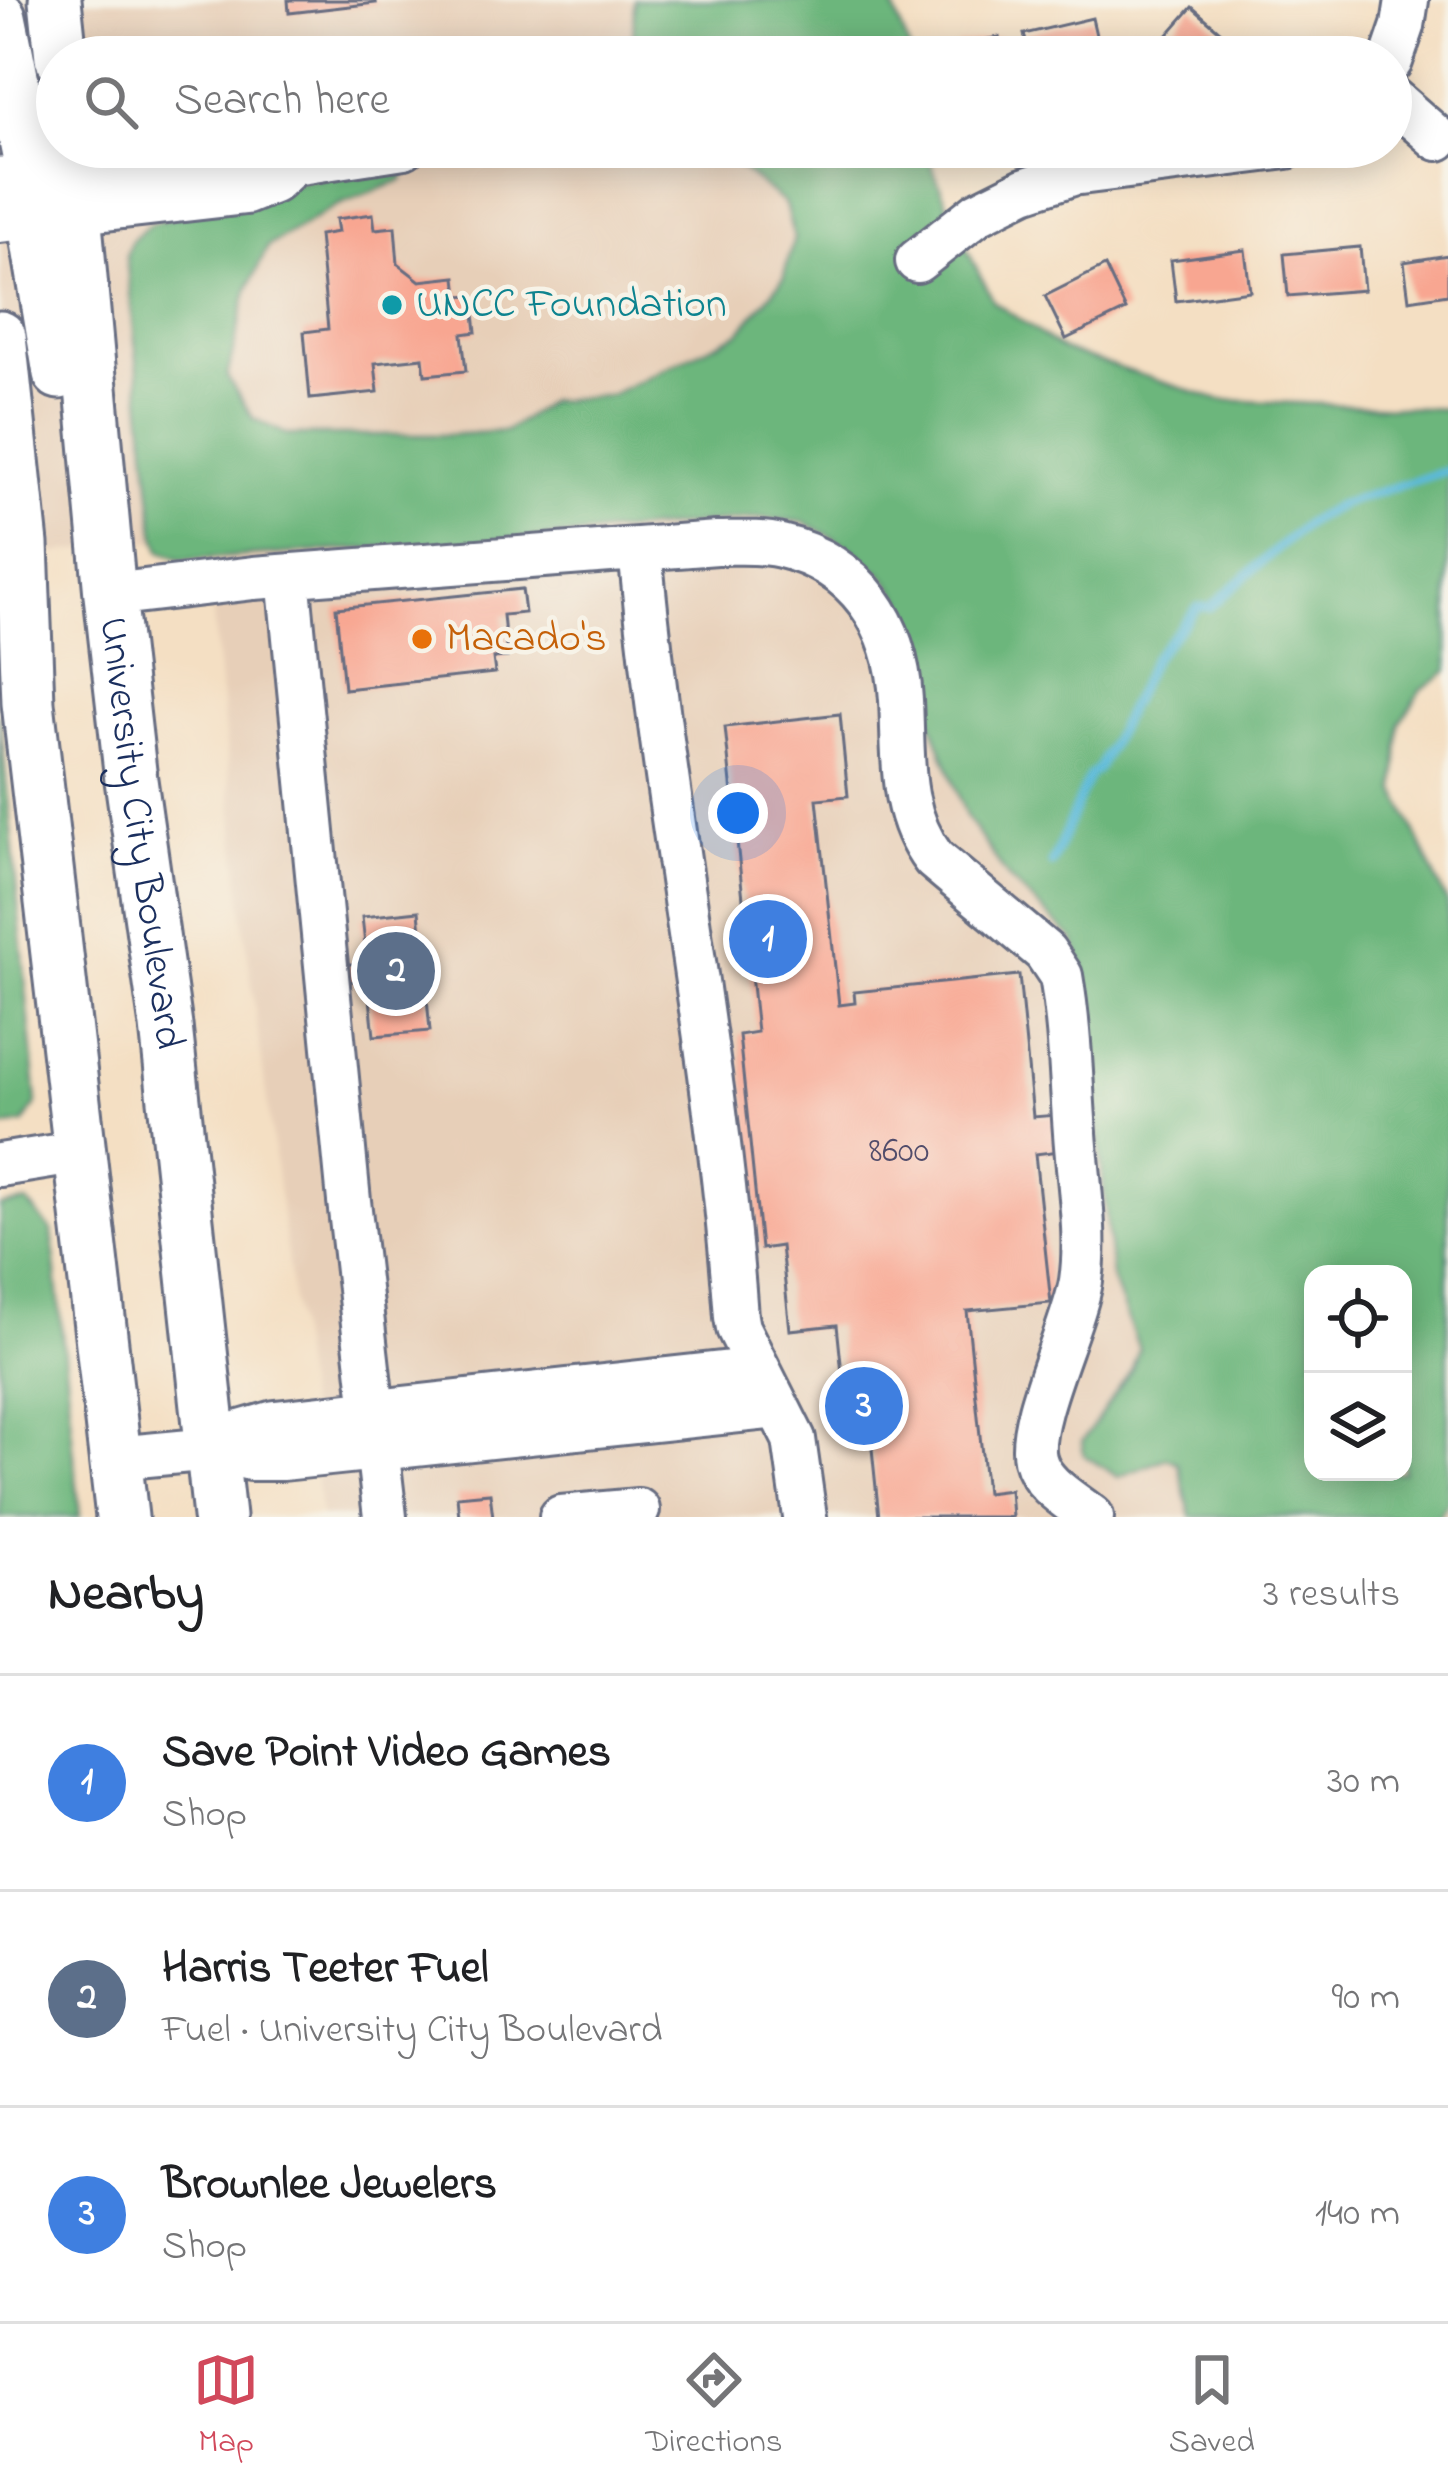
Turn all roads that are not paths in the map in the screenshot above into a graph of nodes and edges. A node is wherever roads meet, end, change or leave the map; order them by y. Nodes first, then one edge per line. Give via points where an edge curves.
1 (55, 0) edge
2 (1407, 0) edge
3 (0, 17) edge
4 (59, 36) edge
5 (1399, 36) edge
6 (1412, 116) edge
7 (1438, 139) dead end
8 (187, 168) edge
9 (1120, 168) edge
10 (35, 188) edge
11 (917, 261) dead end
12 (0, 339) edge
13 (640, 549) junction
14 (287, 576) junction
15 (110, 595) junction
16 (81, 1152) junction
17 (0, 1165) edge
18 (758, 1369) junction
19 (778, 1407) junction
20 (375, 1430) junction
21 (212, 1449) junction
22 (115, 1458) junction
23 (638, 1510) dead end
24 (122, 1517) edge
25 (218, 1517) edge
26 (385, 1517) edge
27 (561, 1517) edge
28 (806, 1517) edge
29 (1092, 1517) edge

1 - 4 main road
2 - 5 street
3 - 10 main road, University City Boulevard
6 - 7 street
8 - 10 street
9 - 11 street via 1024,190 978,213
10 - 15 main road, University City Boulevard via 84,517
12 - 16 main road via 22,544 28,703
13 - 14 street
13 - 18 street via 736,1317
13 - 29 street via 776,545 822,561 860,590 898,664 906,788 922,842 1045,952 1061,976 1083,1262 1034,1444 1042,1474
14 - 15 street
14 - 20 street
15 - 21 main road, University City Boulevard
16 - 17 street
16 - 22 main road
18 - 19 street
18 - 20 street
19 - 20 street
19 - 28 street via 797,1450
20 - 21 street via 254,1426
20 - 26 street
21 - 22 street
21 - 25 main road, University City Boulevard
22 - 24 main road
23 - 27 street

